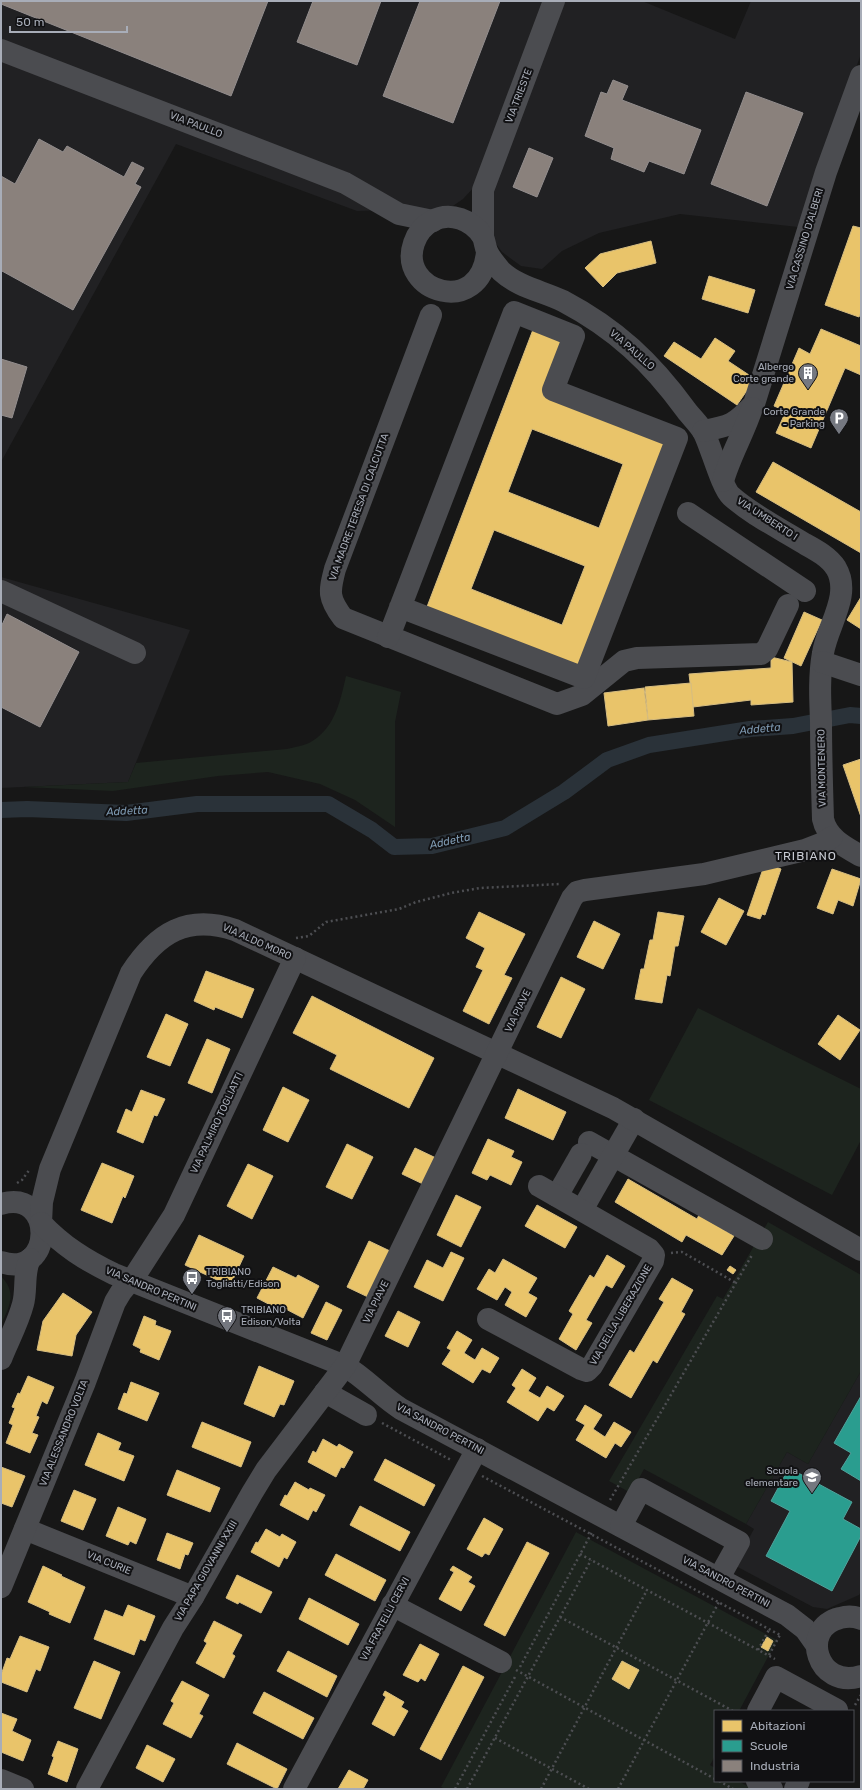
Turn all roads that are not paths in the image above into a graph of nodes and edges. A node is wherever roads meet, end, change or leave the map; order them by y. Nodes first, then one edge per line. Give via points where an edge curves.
1 (554, 1) edge
2 (1, 50) edge
3 (861, 76) edge
4 (483, 190) junction
5 (387, 208) junction
6 (440, 219) junction
7 (485, 244) junction
8 (412, 246) junction
9 (519, 283) junction
10 (429, 286) junction
11 (457, 291) junction
12 (431, 315) junction
13 (754, 404) junction
14 (703, 431) junction
15 (724, 481) junction
16 (688, 513) dead end
17 (1, 591) edge
18 (805, 591) dead end
19 (788, 605) dead end
20 (400, 607) junction
21 (388, 637) junction
22 (135, 653) dead end
23 (822, 662) junction
24 (861, 675) edge
25 (832, 837) junction
26 (861, 856) edge
27 (294, 948) junction
28 (498, 1053) junction
29 (634, 1119) junction
30 (613, 1155) junction
31 (41, 1166) junction
32 (4, 1204) edge
33 (582, 1210) junction
34 (41, 1223) junction
35 (762, 1239) road end
36 (861, 1250) edge
37 (33, 1256) junction
38 (88, 1261) junction
39 (1, 1262) edge
40 (129, 1281) junction
41 (488, 1319) dead end
42 (1, 1359) edge
43 (345, 1366) junction
44 (325, 1392) junction
45 (366, 1415) road end
46 (477, 1449) junction
47 (621, 1526) junction
48 (25, 1529) junction
49 (719, 1578) junction
50 (1, 1587) edge
51 (192, 1597) junction
52 (392, 1605) junction
53 (852, 1615) edge
54 (783, 1625) junction
55 (817, 1646) junction
56 (501, 1662) road end
57 (849, 1697) edge
58 (809, 1704) edge
59 (759, 1710) edge
60 (1, 1780) edge
61 (23, 1789) edge
62 (87, 1789) edge
63 (294, 1789) edge

1 - 4 street, VIA TRIESTE
2 - 5 street, VIA PAULLO via 345,183
3 - 13 street, VIA CASSINO D'ALBERI via 826,172
4 - 6 street, VIA TRIESTE via 462,208
4 - 7 street, VIA TRIESTE
5 - 6 street, VIA PAULLO via 399,214
5 - 8 street, VIA PAULLO
6 - 7 street, VIA PAULLO via 458,218 467,221 476,228
6 - 8 street via 423,227
7 - 9 street, VIA PAULLO via 501,271
7 - 11 street via 486,264 481,275 474,284
8 - 10 street, VIA PAULLO via 414,269 420,279
9 - 11 street, VIA PAULLO via 495,283
9 - 14 street, VIA PAULLO via 550,294 619,336 650,365
10 - 11 street, VIA PAULLO via 440,291
10 - 12 street, VIA MADRE TERESA DI CALCUTTA
11 - 12 street, VIA MADRE TERESA DI CALCUTTA
12 - 21 street, VIA MADRE TERESA DI CALCUTTA via 335,569 330,589 333,605 343,618
13 - 14 street, VIA CASSINO D'ALBERI via 728,426
13 - 15 street, VIA CASSINO D'ALBERI via 728,465
14 - 15 street, VIA UMBERTO I
15 - 23 street, VIA UMBERTO I via 728,494 741,504 822,555 835,566 840,577 840,601 823,649
16 - 18 street
17 - 22 street
19 - 21 street, VIA MADRE TERESA DI CALCUTTA via 767,649 761,654 637,658 624,661 582,695 556,704
20 - 20 street via 514,312 574,336 554,390 677,438 584,678
20 - 21 street
23 - 24 street
23 - 25 street, VIA MONTENERO via 820,686 823,819 824,828
25 - 26 street, VIA MONTENERO
25 - 28 street, VIA PIAVE via 805,850 704,874 577,892
27 - 28 street, VIA ALDO MORO
27 - 31 street, VIA ALDO MORO via 218,924 200,923 182,927 152,945 131,973
27 - 40 street, VIA PALMIRO TOGLIATTI via 174,1215
28 - 29 street
28 - 43 street, VIA PIAVE
29 - 30 street
29 - 36 street
30 - 33 street
30 - 33 street, VIA DELLA LIBERAZIONE via 585,1148 548,1191
30 - 35 street
31 - 32 street via 27,1189
31 - 34 street, VIA ALDO MORO
32 - 34 street, VIA SANDRO PERTINI via 19,1203 29,1208
33 - 41 street, VIA DELLA LIBERAZIONE via 649,1249 654,1255 653,1261 592,1366 587,1371 581,1369
34 - 37 street, VIA ALDO MORO via 40,1246
34 - 38 street, VIA SANDRO PERTINI via 60,1242
37 - 38 street, VIA SANDRO PERTINI via 52,1252
37 - 39 street, VIA SANDRO PERTINI via 15,1264
37 - 42 street, VIA ALDO MORO via 27,1264 23,1305
38 - 40 street, VIA SANDRO PERTINI
40 - 43 street, VIA SANDRO PERTINI
40 - 48 street, VIA ALESSANDRO VOLTA via 115,1302
43 - 44 street, VIA PAPA GIOVANNI XXIII
43 - 46 street, VIA SANDRO PERTINI via 401,1409
44 - 45 street
44 - 51 street, VIA PAPA GIOVANNI XXIII via 266,1470
46 - 47 street, VIA SANDRO PERTINI via 596,1525
46 - 52 street, VIA FRATELLI CERVI
47 - 49 street, VIA SANDRO PERTINI
47 - 49 street via 642,1489 739,1542
48 - 50 street, VIA ALESSANDRO VOLTA
48 - 51 street, VIA CURIE
49 - 54 street, VIA SANDRO PERTINI
51 - 62 street, VIA PAPA GIOVANNI XXIII
52 - 56 street
52 - 63 street, VIA FRATELLI CERVI
53 - 54 street, VIA SANDRO PERTINI via 809,1619
53 - 55 street via 822,1630
54 - 55 street, VIA SANDRO PERTINI via 805,1629
55 - 57 street, VIA SANDRO PERTINI via 818,1656 825,1668 836,1676
57 - 58 street
58 - 59 street via 776,1677
60 - 61 street

